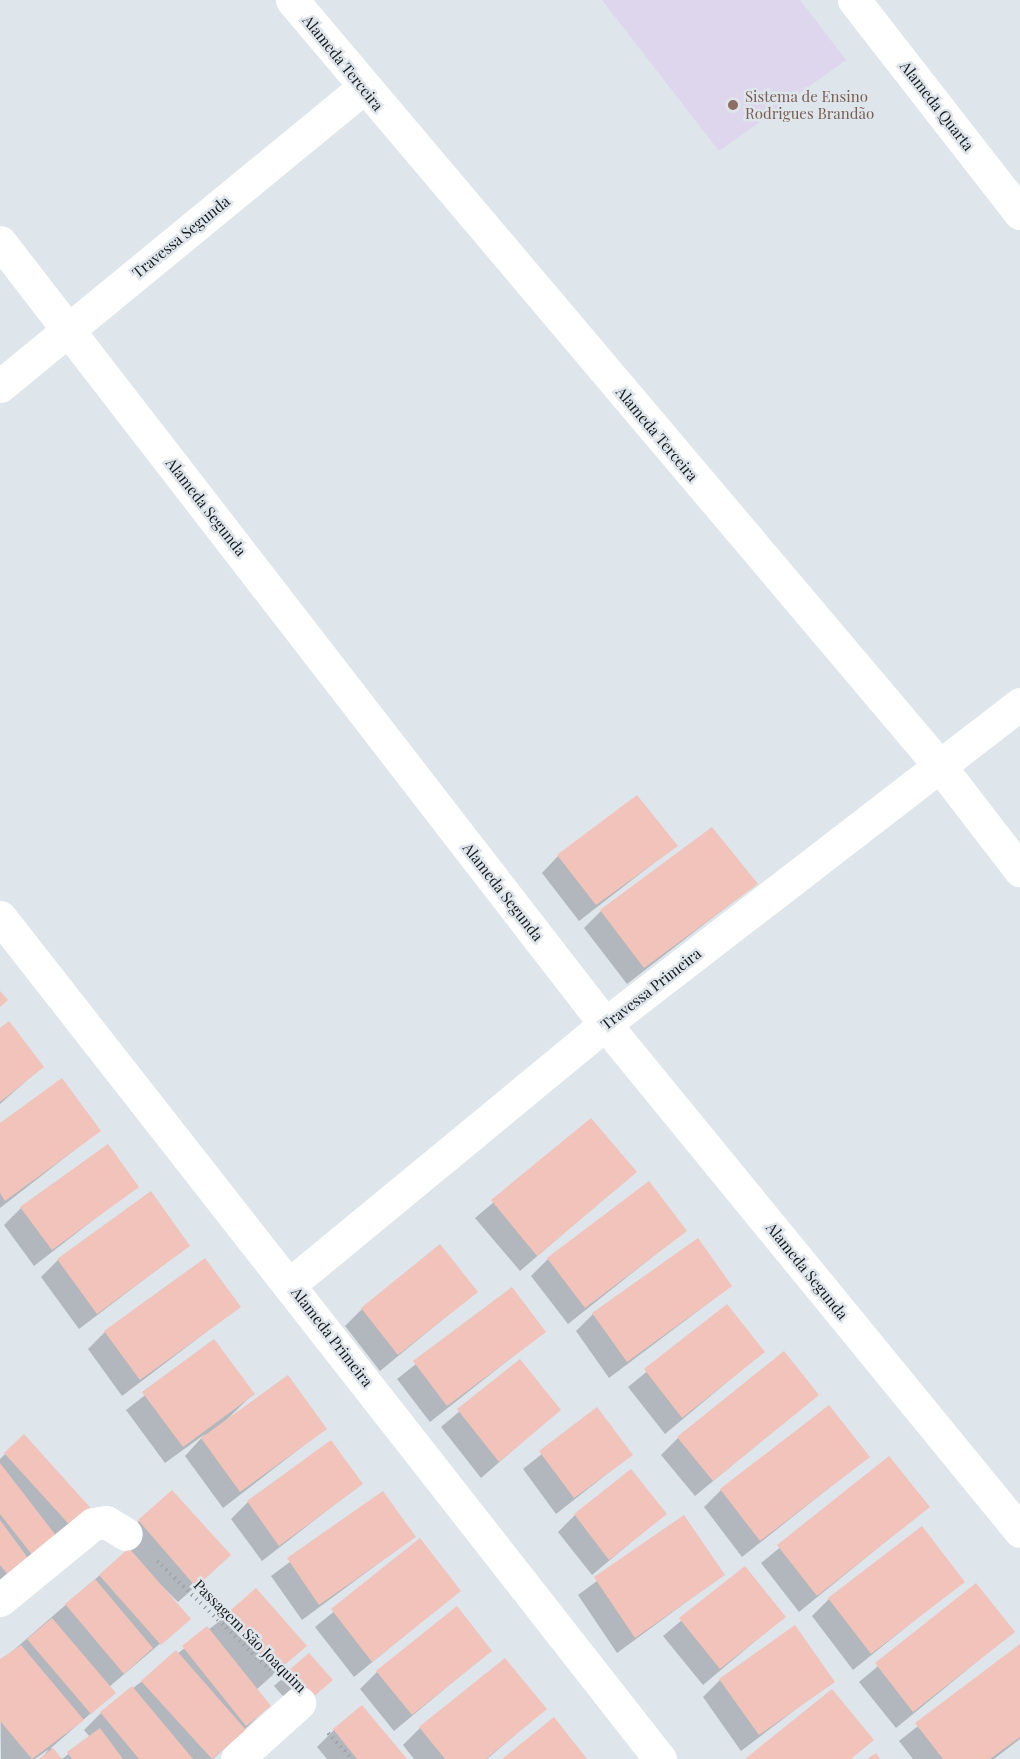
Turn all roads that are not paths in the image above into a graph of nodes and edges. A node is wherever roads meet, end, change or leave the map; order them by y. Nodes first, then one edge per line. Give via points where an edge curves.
1 (291, 0) edge
2 (854, 0) edge
3 (363, 88) junction
4 (1020, 213) edge
5 (0, 242) edge
6 (69, 330) junction
7 (0, 386) edge
8 (1020, 704) edge
9 (939, 765) junction
10 (1020, 870) edge
11 (0, 917) edge
12 (605, 1024) junction
13 (291, 1284) junction
14 (1020, 1531) edge
15 (126, 1534) road end
16 (0, 1600) edge
17 (299, 1703) road end
18 (237, 1759) edge
19 (660, 1759) edge

1 - 3 street, Alameda Terceira
2 - 4 street, Alameda Quarta
3 - 6 street, Travessa Segunda
3 - 9 street, Alameda Terceira
5 - 6 street, Alameda Segunda
6 - 7 street, Travessa Segunda
6 - 12 street, Alameda Segunda
8 - 9 street, Travessa Primeira
9 - 10 street, Alameda Terceira
9 - 12 street, Travessa Primeira
11 - 13 street, Alameda Primeira
12 - 13 street, Travessa Primeira
12 - 14 street, Alameda Segunda
13 - 19 street, Alameda Primeira
15 - 16 street via 106,1522 93,1524
17 - 18 street

